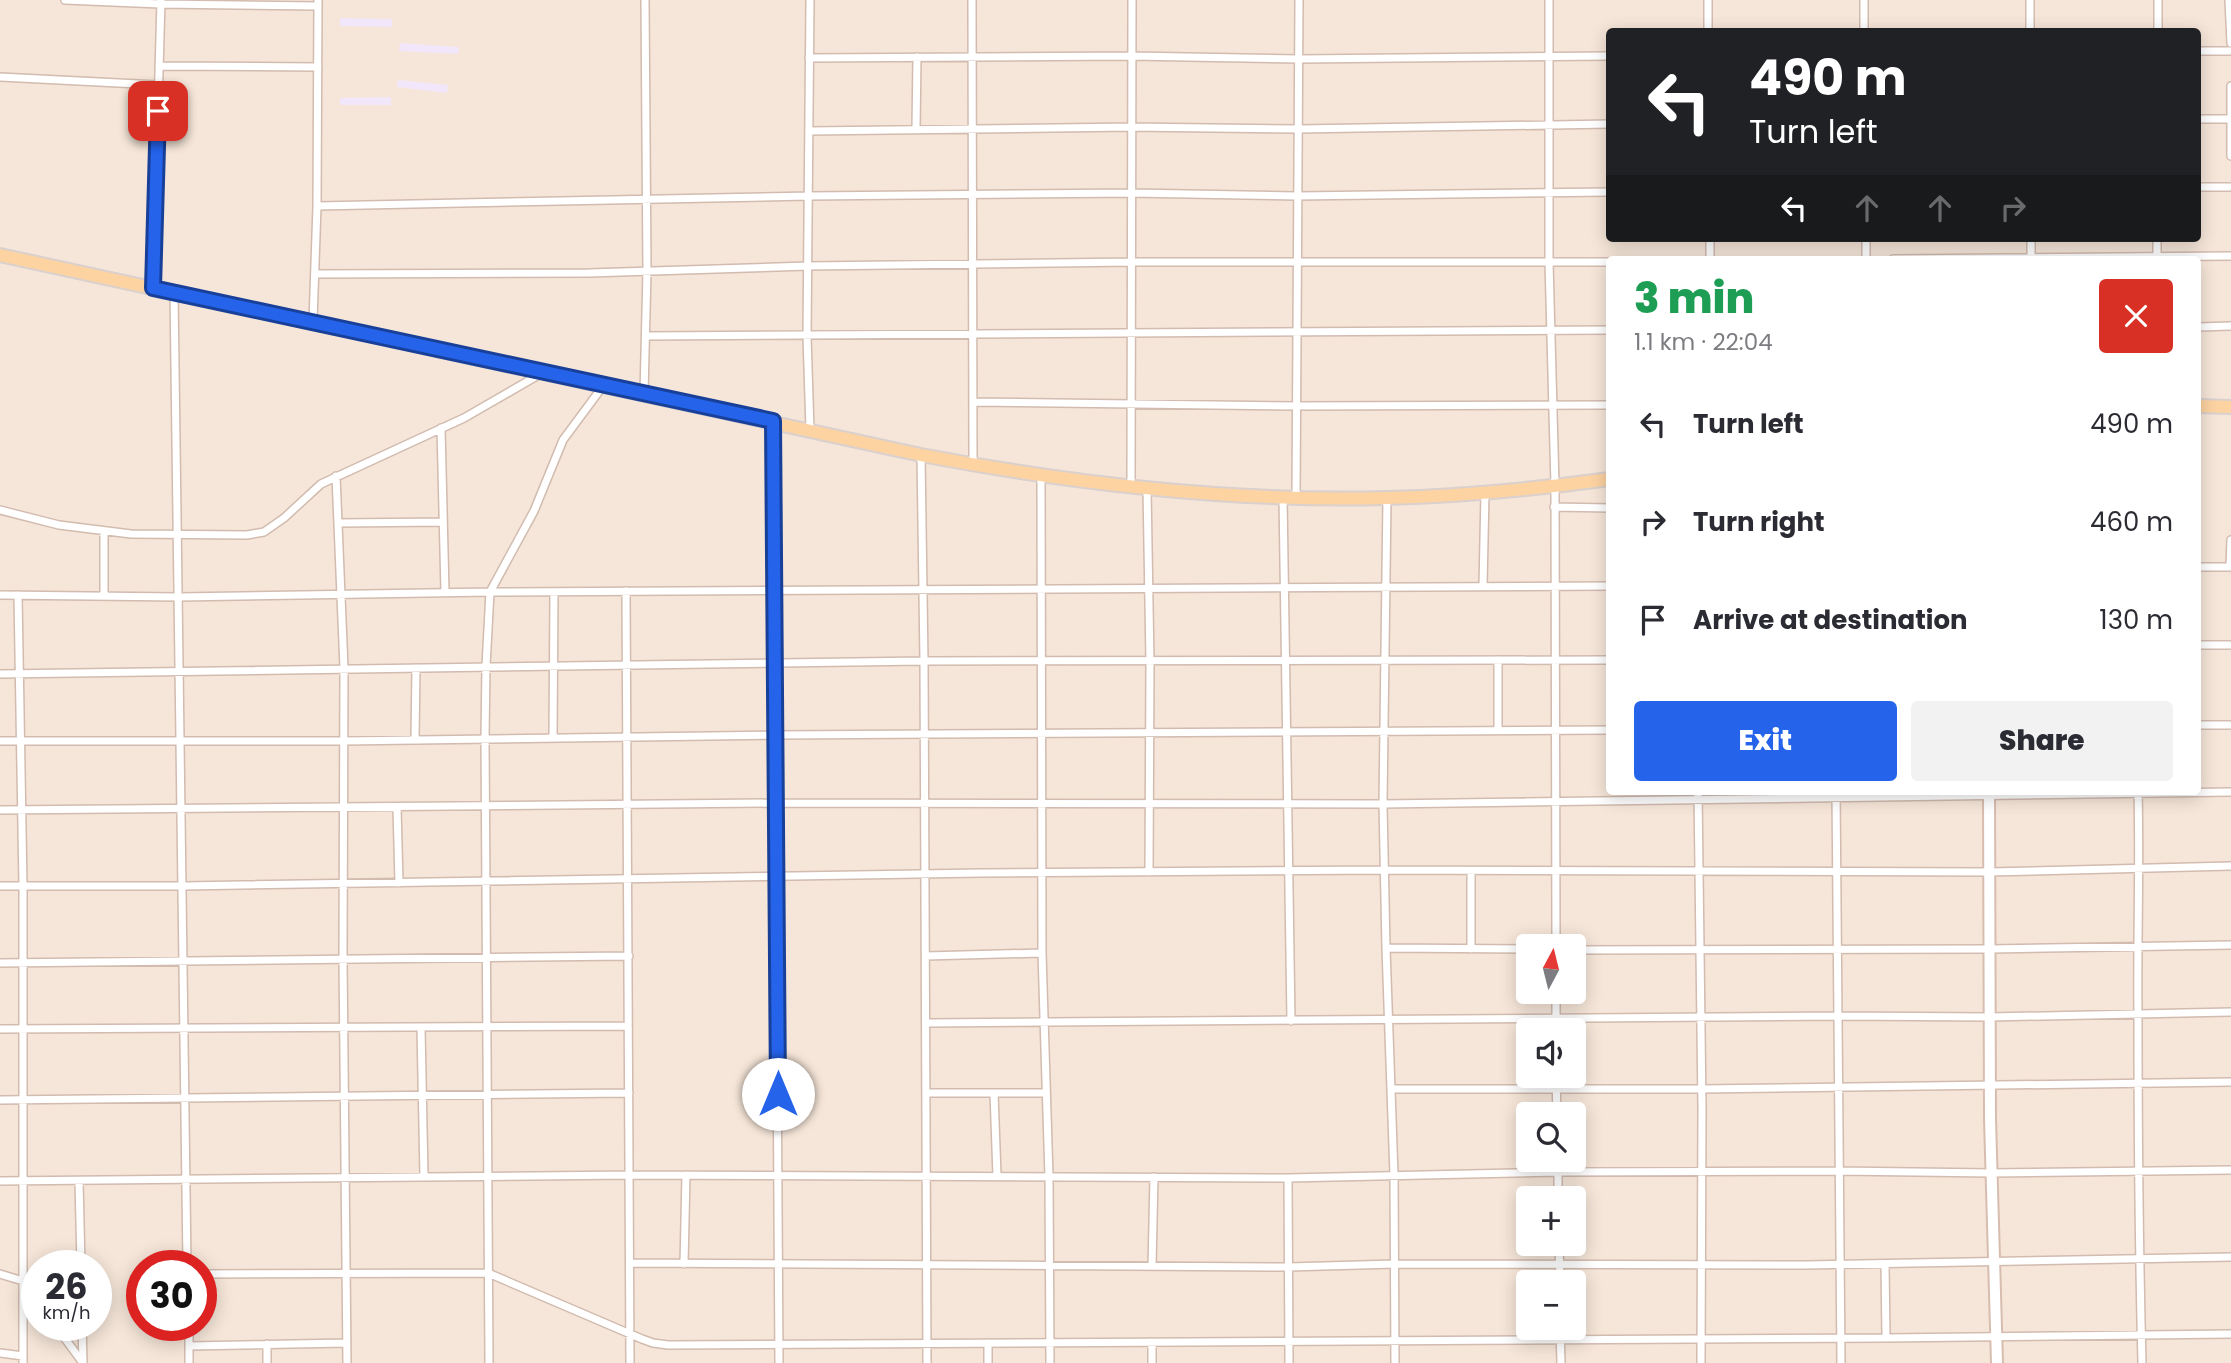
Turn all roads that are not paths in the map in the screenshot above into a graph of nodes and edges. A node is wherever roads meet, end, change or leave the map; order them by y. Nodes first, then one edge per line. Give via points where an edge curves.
1 (65, 0) edge
2 (645, 0) edge
3 (810, 0) edge
4 (972, 0) edge
5 (1132, 0) edge
6 (1299, 0) edge
7 (1549, 0) edge
8 (1708, 0) edge
9 (1864, 0) edge
10 (2030, 0) edge
11 (2158, 0) edge
12 (2229, 0) edge
13 (160, 2) edge
14 (318, 3) edge
15 (1708, 28) edge
16 (1864, 28) edge
17 (2030, 28) edge
18 (2158, 28) edge
19 (2231, 43) edge
20 (2201, 51) edge
21 (2231, 51) edge
22 (1131, 56) junction
23 (1606, 56) edge
24 (917, 57) junction
25 (973, 57) junction
26 (1550, 57) junction
27 (809, 58) junction
28 (1299, 59) junction
29 (159, 66) junction
30 (318, 67) junction
31 (0, 77) edge
32 (159, 85) junction
33 (2231, 86) edge
34 (2201, 119) edge
35 (2231, 119) edge
36 (1606, 124) edge
37 (1550, 126) junction
38 (1131, 127) junction
39 (973, 129) junction
40 (1299, 129) junction
41 (916, 130) junction
42 (809, 131) junction
43 (2231, 156) edge
44 (2201, 187) edge
45 (2231, 187) edge
46 (1606, 192) edge
47 (1132, 193) junction
48 (973, 194) junction
49 (1549, 194) junction
50 (808, 195) junction
51 (1297, 196) junction
52 (647, 199) junction
53 (317, 206) junction
54 (0, 255) edge
55 (2231, 256) edge
56 (2201, 257) edge
57 (1132, 262) junction
58 (1549, 262) junction
59 (1606, 262) edge
60 (973, 264) junction
61 (1297, 264) junction
62 (808, 266) junction
63 (647, 271) junction
64 (315, 274) junction
65 (153, 288) junction
66 (174, 292) junction
67 (313, 321) junction
68 (2231, 326) edge
69 (2201, 327) edge
70 (1549, 330) junction
71 (1606, 330) edge
72 (1132, 333) junction
73 (1297, 333) junction
74 (973, 334) junction
75 (646, 336) junction
76 (807, 336) junction
77 (542, 372) junction
78 (604, 386) junction
79 (644, 394) junction
80 (973, 402) junction
81 (1132, 404) junction
82 (1606, 405) edge
83 (1296, 406) junction
84 (1552, 406) junction
85 (2201, 406) edge
86 (2231, 407) edge
87 (773, 421) junction
88 (441, 428) junction
89 (810, 430) junction
90 (921, 455) junction
91 (973, 464) junction
92 (336, 476) junction
93 (1041, 476) junction
94 (1606, 480) edge
95 (1555, 486) junction
96 (1131, 487) junction
97 (1147, 488) junction
98 (1485, 493) junction
99 (1289, 497) junction
100 (1387, 498) junction
101 (1554, 507) junction
102 (1606, 508) edge
103 (0, 510) edge
104 (443, 522) junction
105 (338, 523) junction
106 (104, 531) junction
107 (179, 535) junction
108 (2231, 540) edge
109 (2201, 567) edge
110 (2231, 567) edge
111 (1483, 586) junction
112 (1555, 586) junction
113 (1606, 586) edge
114 (1283, 587) junction
115 (1387, 587) junction
116 (1148, 588) junction
117 (1041, 590) junction
118 (626, 591) junction
119 (774, 591) junction
120 (924, 591) junction
121 (445, 592) junction
122 (490, 592) junction
123 (554, 592) junction
124 (342, 594) junction
125 (0, 595) edge
126 (18, 595) junction
127 (104, 596) junction
128 (179, 597) junction
129 (2201, 645) edge
130 (2231, 645) edge
131 (1386, 660) junction
132 (1498, 660) junction
133 (1556, 660) junction
134 (1606, 660) edge
135 (1041, 661) junction
136 (1284, 661) junction
137 (924, 662) junction
138 (1150, 662) junction
139 (775, 664) junction
140 (626, 665) junction
141 (486, 666) junction
142 (553, 666) junction
143 (344, 668) junction
144 (416, 668) junction
145 (181, 672) junction
146 (19, 673) junction
147 (0, 674) edge
148 (2201, 725) edge
149 (2231, 725) edge
150 (1498, 730) junction
151 (1555, 730) junction
152 (1606, 730) edge
153 (1285, 732) junction
154 (1385, 732) junction
155 (1041, 733) junction
156 (924, 734) junction
157 (1150, 734) junction
158 (776, 735) junction
159 (626, 737) junction
160 (485, 738) junction
161 (552, 738) junction
162 (415, 739) junction
163 (0, 741) edge
164 (19, 741) junction
165 (181, 741) junction
166 (343, 741) junction
167 (2201, 792) edge
168 (2231, 792) edge
169 (1698, 795) edge
170 (1836, 795) edge
171 (1989, 795) edge
172 (2138, 795) edge
173 (1555, 801) junction
174 (1042, 802) junction
175 (776, 803) junction
176 (1150, 803) junction
177 (1287, 803) junction
178 (626, 804) junction
179 (924, 804) junction
180 (1383, 804) junction
181 (182, 807) junction
182 (343, 807) junction
183 (397, 807) junction
184 (486, 807) junction
185 (0, 810) edge
186 (21, 810) junction
187 (2231, 866) edge
188 (2140, 867) junction
189 (1384, 870) junction
190 (1287, 871) junction
191 (1471, 871) junction
192 (1557, 871) junction
193 (1838, 871) junction
194 (1149, 872) junction
195 (1700, 872) junction
196 (1989, 872) junction
197 (1042, 873) junction
198 (924, 874) junction
199 (777, 877) junction
200 (628, 879) junction
201 (487, 882) junction
202 (399, 883) junction
203 (343, 884) junction
204 (0, 886) edge
205 (23, 886) junction
206 (184, 886) junction
207 (1556, 934) edge
208 (2231, 945) edge
209 (2139, 947) junction
210 (1386, 948) junction
211 (1471, 949) junction
212 (1516, 949) edge
213 (1838, 949) junction
214 (1990, 949) junction
215 (1586, 950) edge
216 (1700, 950) junction
217 (1042, 953) junction
218 (629, 956) junction
219 (926, 956) junction
220 (486, 957) junction
221 (343, 958) junction
222 (184, 961) junction
223 (0, 963) edge
224 (23, 963) junction
225 (2231, 1012) edge
226 (2138, 1013) junction
227 (1837, 1016) junction
228 (1990, 1017) junction
229 (1700, 1018) junction
230 (1516, 1020) edge
231 (1586, 1020) edge
232 (1291, 1021) junction
233 (1389, 1021) junction
234 (1043, 1022) junction
235 (927, 1023) junction
236 (628, 1026) junction
237 (185, 1027) junction
238 (345, 1027) junction
239 (487, 1027) junction
240 (421, 1028) junction
241 (0, 1029) edge
242 (23, 1029) junction
243 (2231, 1082) edge
244 (2139, 1083) junction
245 (1991, 1085) junction
246 (1839, 1087) junction
247 (1391, 1089) junction
248 (1556, 1089) junction
249 (1701, 1089) junction
250 (629, 1093) junction
251 (927, 1093) junction
252 (994, 1093) junction
253 (1045, 1093) junction
254 (487, 1095) junction
255 (423, 1096) junction
256 (345, 1097) junction
257 (186, 1098) junction
258 (0, 1100) edge
259 (22, 1100) junction
260 (1556, 1102) edge
261 (2231, 1170) edge
262 (1839, 1171) junction
263 (2139, 1171) junction
264 (1558, 1172) joint
265 (1586, 1172) edge
266 (1702, 1172) junction
267 (1991, 1173) junction
268 (630, 1175) junction
269 (686, 1175) junction
270 (779, 1175) junction
271 (1394, 1175) junction
272 (424, 1177) junction
273 (488, 1177) junction
274 (927, 1177) junction
275 (996, 1177) junction
276 (1049, 1177) junction
277 (1154, 1177) junction
278 (345, 1178) junction
279 (1288, 1178) junction
280 (188, 1180) junction
281 (0, 1181) edge
282 (23, 1181) junction
283 (79, 1181) junction
284 (1558, 1186) edge
285 (23, 1250) edge
286 (81, 1250) edge
287 (187, 1250) edge
288 (1559, 1256) edge
289 (2231, 1257) edge
290 (2140, 1258) junction
291 (630, 1263) junction
292 (1993, 1263) junction
293 (684, 1264) junction
294 (779, 1264) junction
295 (926, 1264) junction
296 (1395, 1264) junction
297 (1559, 1264) junction
298 (1885, 1264) junction
299 (1700, 1265) junction
300 (1839, 1265) junction
301 (1049, 1266) junction
302 (1152, 1266) junction
303 (1288, 1267) junction
304 (1559, 1270) edge
305 (346, 1272) junction
306 (488, 1273) junction
307 (0, 1274) edge
308 (217, 1274) edge
309 (21, 1280) edge
310 (629, 1332) junction
311 (2231, 1334) edge
312 (2141, 1335) junction
313 (1996, 1337) junction
314 (1586, 1338) edge
315 (1701, 1338) junction
316 (1840, 1338) junction
317 (1886, 1338) junction
318 (1516, 1339) edge
319 (1395, 1340) junction
320 (1561, 1340) edge
321 (23, 1341) edge
322 (67, 1341) edge
323 (82, 1341) edge
324 (189, 1341) edge
325 (1289, 1341) junction
326 (1051, 1342) junction
327 (1152, 1342) junction
328 (346, 1343) junction
329 (927, 1343) junction
330 (988, 1343) junction
331 (779, 1344) junction
332 (267, 1345) junction
333 (189, 1346) junction
334 (0, 1353) edge
335 (23, 1359) edge
336 (83, 1363) edge
337 (189, 1363) edge
338 (267, 1363) edge
339 (347, 1363) edge
340 (489, 1363) edge
341 (629, 1363) edge
342 (779, 1363) edge
343 (927, 1363) edge
344 (988, 1363) edge
345 (1050, 1363) edge
346 (1152, 1363) edge
347 (1289, 1363) edge
348 (1395, 1363) edge
349 (1561, 1363) edge
350 (1701, 1363) edge
351 (1841, 1363) edge
352 (1997, 1363) edge
353 (2142, 1363) edge

1 - 13 street
2 - 52 street
3 - 27 street
4 - 25 street
5 - 22 street
6 - 28 street
7 - 26 street
8 - 15 street
9 - 16 street
10 - 17 street
11 - 18 street
12 - 19 street
13 - 14 street
13 - 29 street
14 - 30 street
20 - 21 street
22 - 25 street
22 - 28 street
22 - 38 street
23 - 26 street
24 - 25 street
24 - 27 street
24 - 41 street
25 - 39 street
26 - 28 street
26 - 37 street
27 - 42 street
28 - 40 street
29 - 30 street
29 - 32 street
30 - 53 street
31 - 32 street
32 - 65 street
33 - 35 street
34 - 35 street
35 - 43 street
36 - 37 street
37 - 40 street
37 - 49 street
38 - 39 street
38 - 40 street
38 - 47 street
39 - 41 street
39 - 48 street
40 - 51 street
41 - 42 street
42 - 50 street
44 - 45 street
46 - 49 street
47 - 48 street
47 - 51 street
47 - 57 street
48 - 50 street
48 - 60 street
49 - 51 street
49 - 58 street
50 - 52 street
50 - 62 street
51 - 61 street
52 - 53 street
52 - 63 street
53 - 64 street
54 - 65 main road
55 - 56 street
57 - 60 street
57 - 61 street
57 - 72 street
58 - 59 street
58 - 61 street
58 - 70 street
60 - 62 street
60 - 74 street
61 - 73 street
62 - 63 street
62 - 76 street
63 - 64 street
63 - 75 street
64 - 67 street
65 - 66 main road
66 - 67 main road
66 - 107 street
67 - 77 main road
68 - 69 street
70 - 71 street
70 - 73 street
70 - 84 street
72 - 73 street
72 - 74 street
72 - 81 street
73 - 83 street
74 - 76 street
74 - 80 street
75 - 76 street
75 - 79 street
76 - 89 street
77 - 78 main road
77 - 88 street
78 - 79 main road
78 - 122 street via 564,440 537,504
79 - 87 main road
80 - 81 street
80 - 91 street
81 - 83 street
81 - 96 street
82 - 84 street
83 - 84 street
83 - 99 street
84 - 95 street
85 - 86 main road
87 - 89 main road
87 - 119 street
88 - 92 street
88 - 104 street
89 - 90 main road
90 - 91 main road
90 - 120 street
91 - 93 main road
92 - 105 street
92 - 107 street via 264,531
93 - 96 main road
93 - 117 street
94 - 95 main road
95 - 98 main road
95 - 101 street
96 - 97 main road
97 - 99 main road
97 - 116 street
98 - 100 main road
98 - 111 street
99 - 100 main road
99 - 114 street
100 - 115 street
101 - 102 street
101 - 112 street
103 - 106 street
104 - 105 street
104 - 121 street
105 - 124 street
106 - 107 street
106 - 127 street
107 - 128 street
108 - 110 street
109 - 110 street
111 - 112 street
111 - 115 street
112 - 113 street
112 - 133 street
114 - 115 street
114 - 116 street
114 - 136 street
115 - 131 street
116 - 117 street
116 - 138 street
117 - 120 street
117 - 135 street
118 - 119 street
118 - 123 street
118 - 140 street
119 - 120 street
119 - 139 street
120 - 137 street
121 - 122 street
121 - 124 street
122 - 123 street
122 - 141 street
123 - 142 street
124 - 128 street
124 - 143 street
125 - 126 street
126 - 127 street
126 - 146 street
127 - 128 street
128 - 145 street
129 - 130 street
131 - 132 street
131 - 136 street
131 - 154 street
132 - 133 street
132 - 150 street
133 - 134 street
133 - 151 street
135 - 137 street
135 - 138 street
135 - 155 street
136 - 138 street
136 - 153 street
137 - 139 street
137 - 156 street
138 - 157 street
139 - 140 street
139 - 158 street
140 - 142 street
140 - 159 street
141 - 142 street
141 - 144 street
141 - 160 street
142 - 161 street
143 - 144 street
143 - 145 street
143 - 166 street
144 - 162 street
145 - 146 street
145 - 165 street
146 - 147 street
146 - 164 street
148 - 149 street
150 - 151 street
150 - 154 street
151 - 152 street
151 - 173 street
153 - 154 street
153 - 157 street
153 - 177 street
154 - 180 street
155 - 156 street
155 - 157 street
155 - 174 street
156 - 158 street
156 - 179 street
157 - 176 street
158 - 159 street
158 - 175 street
159 - 161 street
159 - 178 street
160 - 161 street
160 - 162 street
160 - 184 street
162 - 166 street
163 - 164 street
164 - 165 street
164 - 186 street
165 - 166 street
165 - 181 street
166 - 182 street
167 - 168 street
169 - 173 street
169 - 195 street
170 - 193 street
171 - 196 street
172 - 188 street
173 - 180 street
173 - 192 street
174 - 176 street
174 - 179 street
174 - 197 street
175 - 178 street
175 - 179 street
175 - 199 street
176 - 177 street
176 - 194 street
177 - 180 street
177 - 190 street
178 - 184 street
178 - 200 street
179 - 198 street
180 - 189 street
181 - 182 street
181 - 186 street
181 - 206 street
182 - 183 street
182 - 203 street
183 - 184 street
183 - 202 street
184 - 201 street
185 - 186 street
186 - 205 street
187 - 188 street
188 - 196 street
188 - 209 street
189 - 190 street
189 - 191 street
189 - 210 street
190 - 194 street
190 - 232 street
191 - 192 street
191 - 211 street
192 - 195 street
192 - 207 street
193 - 195 street
193 - 196 street
193 - 213 street
194 - 197 street
195 - 216 street
196 - 214 street
197 - 198 street
197 - 217 street
198 - 199 street
198 - 219 street
199 - 200 street
199 - 270 street
200 - 201 street
200 - 218 street
201 - 202 street
201 - 220 street
202 - 203 street
203 - 206 street
203 - 221 street
204 - 205 street
205 - 206 street
205 - 224 street
206 - 222 street
208 - 209 street
209 - 214 street
209 - 226 street
210 - 211 street
210 - 233 street
211 - 212 street
213 - 214 street
213 - 216 street
213 - 227 street
214 - 228 street
215 - 216 street
216 - 229 street
217 - 219 street
217 - 234 street
218 - 220 street
218 - 236 street
219 - 235 street
220 - 221 street
220 - 239 street
221 - 222 street
221 - 238 street
222 - 224 street
222 - 237 street
223 - 224 street
224 - 242 street
225 - 226 street
226 - 228 street
226 - 244 street
227 - 228 street
227 - 229 street
227 - 246 street
228 - 245 street
229 - 231 street
229 - 249 street
230 - 233 street
232 - 233 street
232 - 234 street
233 - 247 street
234 - 235 street
234 - 253 street
235 - 251 street
236 - 239 street
236 - 250 street
237 - 238 street
237 - 242 street
237 - 257 street
238 - 240 street
238 - 256 street
239 - 240 street
239 - 254 street
240 - 255 street
241 - 242 street
242 - 259 street
243 - 244 street
244 - 245 street
244 - 263 street
245 - 246 street
245 - 267 street
246 - 249 street
246 - 262 street
247 - 248 street
247 - 271 street
248 - 249 street
248 - 260 street
249 - 266 street
250 - 254 street
250 - 268 street
251 - 252 street
251 - 274 street
252 - 253 street
252 - 275 street
253 - 276 street
254 - 255 street
254 - 273 street
255 - 256 street
255 - 272 street
256 - 257 street
256 - 278 street
257 - 259 street
257 - 280 street
258 - 259 street
259 - 282 street
261 - 263 street
262 - 266 street
262 - 267 street
262 - 300 street
263 - 267 street
263 - 290 street
264 - 271 street
264 - 284 street
265 - 266 street
266 - 299 street
267 - 292 street
268 - 269 street
268 - 273 street
268 - 291 street
269 - 270 street
269 - 293 street
270 - 274 street
270 - 294 street
271 - 279 street
271 - 296 street
272 - 273 street
272 - 278 street
273 - 306 street
274 - 275 street
274 - 295 street
275 - 276 street
276 - 277 street
276 - 301 street
277 - 279 street
277 - 302 street
278 - 280 street
278 - 305 street
279 - 303 street
280 - 283 street
280 - 287 street
281 - 282 street
282 - 283 street
282 - 285 street
283 - 286 street
288 - 297 street
289 - 290 street
290 - 292 street
290 - 312 street
291 - 293 street
291 - 310 street
292 - 298 street
292 - 313 street
293 - 294 street
294 - 295 street
294 - 331 street
295 - 301 street
295 - 329 street
296 - 297 street
296 - 303 street
296 - 319 street
297 - 299 street
297 - 304 street
298 - 300 street
298 - 317 street
299 - 300 street
299 - 315 street
300 - 316 street
301 - 302 street
301 - 326 street
302 - 303 street
303 - 325 street
305 - 306 street
305 - 308 street
305 - 328 street
306 - 310 street
306 - 340 street
307 - 309 street
310 - 331 street via 668,1345
310 - 341 street
311 - 312 street
312 - 313 street
312 - 353 street
313 - 317 street
313 - 352 street
314 - 315 street
315 - 316 street
315 - 350 street
316 - 317 street
316 - 351 street
318 - 319 street
319 - 325 street
319 - 348 street
320 - 349 street
321 - 335 street
322 - 336 street
323 - 336 street
324 - 333 street
325 - 327 street
325 - 347 street
326 - 327 street
326 - 330 street
326 - 345 street
327 - 346 street
328 - 332 street
328 - 339 street
329 - 330 street
329 - 331 street
329 - 343 street
330 - 344 street
331 - 342 street
332 - 333 street
332 - 338 street
333 - 337 street
334 - 335 street

